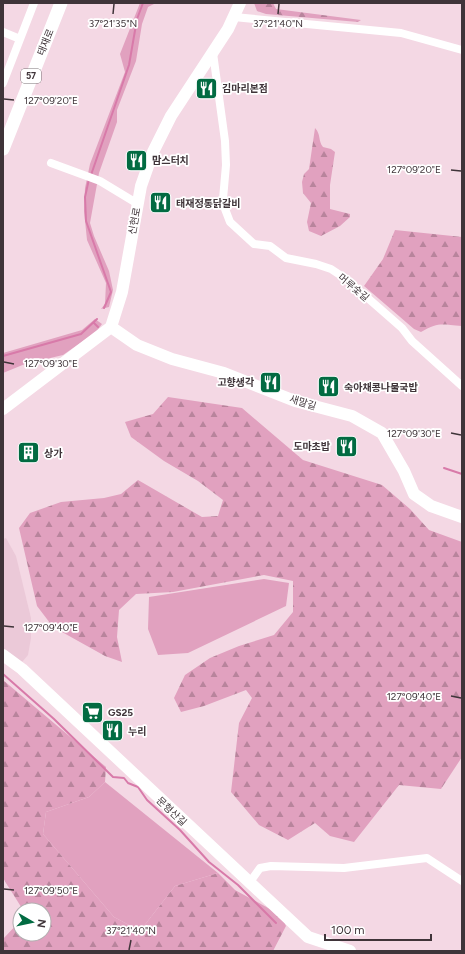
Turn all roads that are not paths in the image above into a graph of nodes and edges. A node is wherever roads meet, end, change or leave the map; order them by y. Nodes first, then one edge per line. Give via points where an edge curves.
1 (34, 3) edge
2 (56, 3) edge
3 (61, 3) edge
4 (240, 3) edge
5 (234, 17) junction
6 (3, 32) edge
7 (20, 39) junction
8 (462, 50) edge
9 (213, 53) junction
10 (3, 83) edge
11 (3, 137) edge
12 (3, 149) edge
13 (51, 163) dead end
14 (138, 204) junction
15 (111, 327) junction
16 (462, 386) edge
17 (3, 409) edge
18 (462, 517) edge
19 (3, 655) edge
20 (462, 881) edge
21 (250, 882) junction
22 (350, 951) edge

1 - 7 street
2 - 11 main road, 태재로 / 57
3 - 12 main road, 태재로 / 57
4 - 5 street, 신현로
5 - 8 street via 401,33
5 - 9 street, 신현로
6 - 7 street
7 - 10 street
9 - 14 street, 신현로 via 171,116 152,152
9 - 16 street, 머루숯길 via 224,133 226,165 223,200 230,222 254,244 270,246 286,258 331,269 346,279
13 - 14 street via 100,181
14 - 15 street, 신현로 via 122,292
15 - 17 street
15 - 18 street, 새말길 via 137,345 172,359 224,373 295,401 352,416 382,433 414,494 431,506
19 - 21 street, 문형산길 via 22,669
20 - 21 street via 427,858 344,868 270,866 260,868
21 - 22 street, 문형산길 via 308,937

